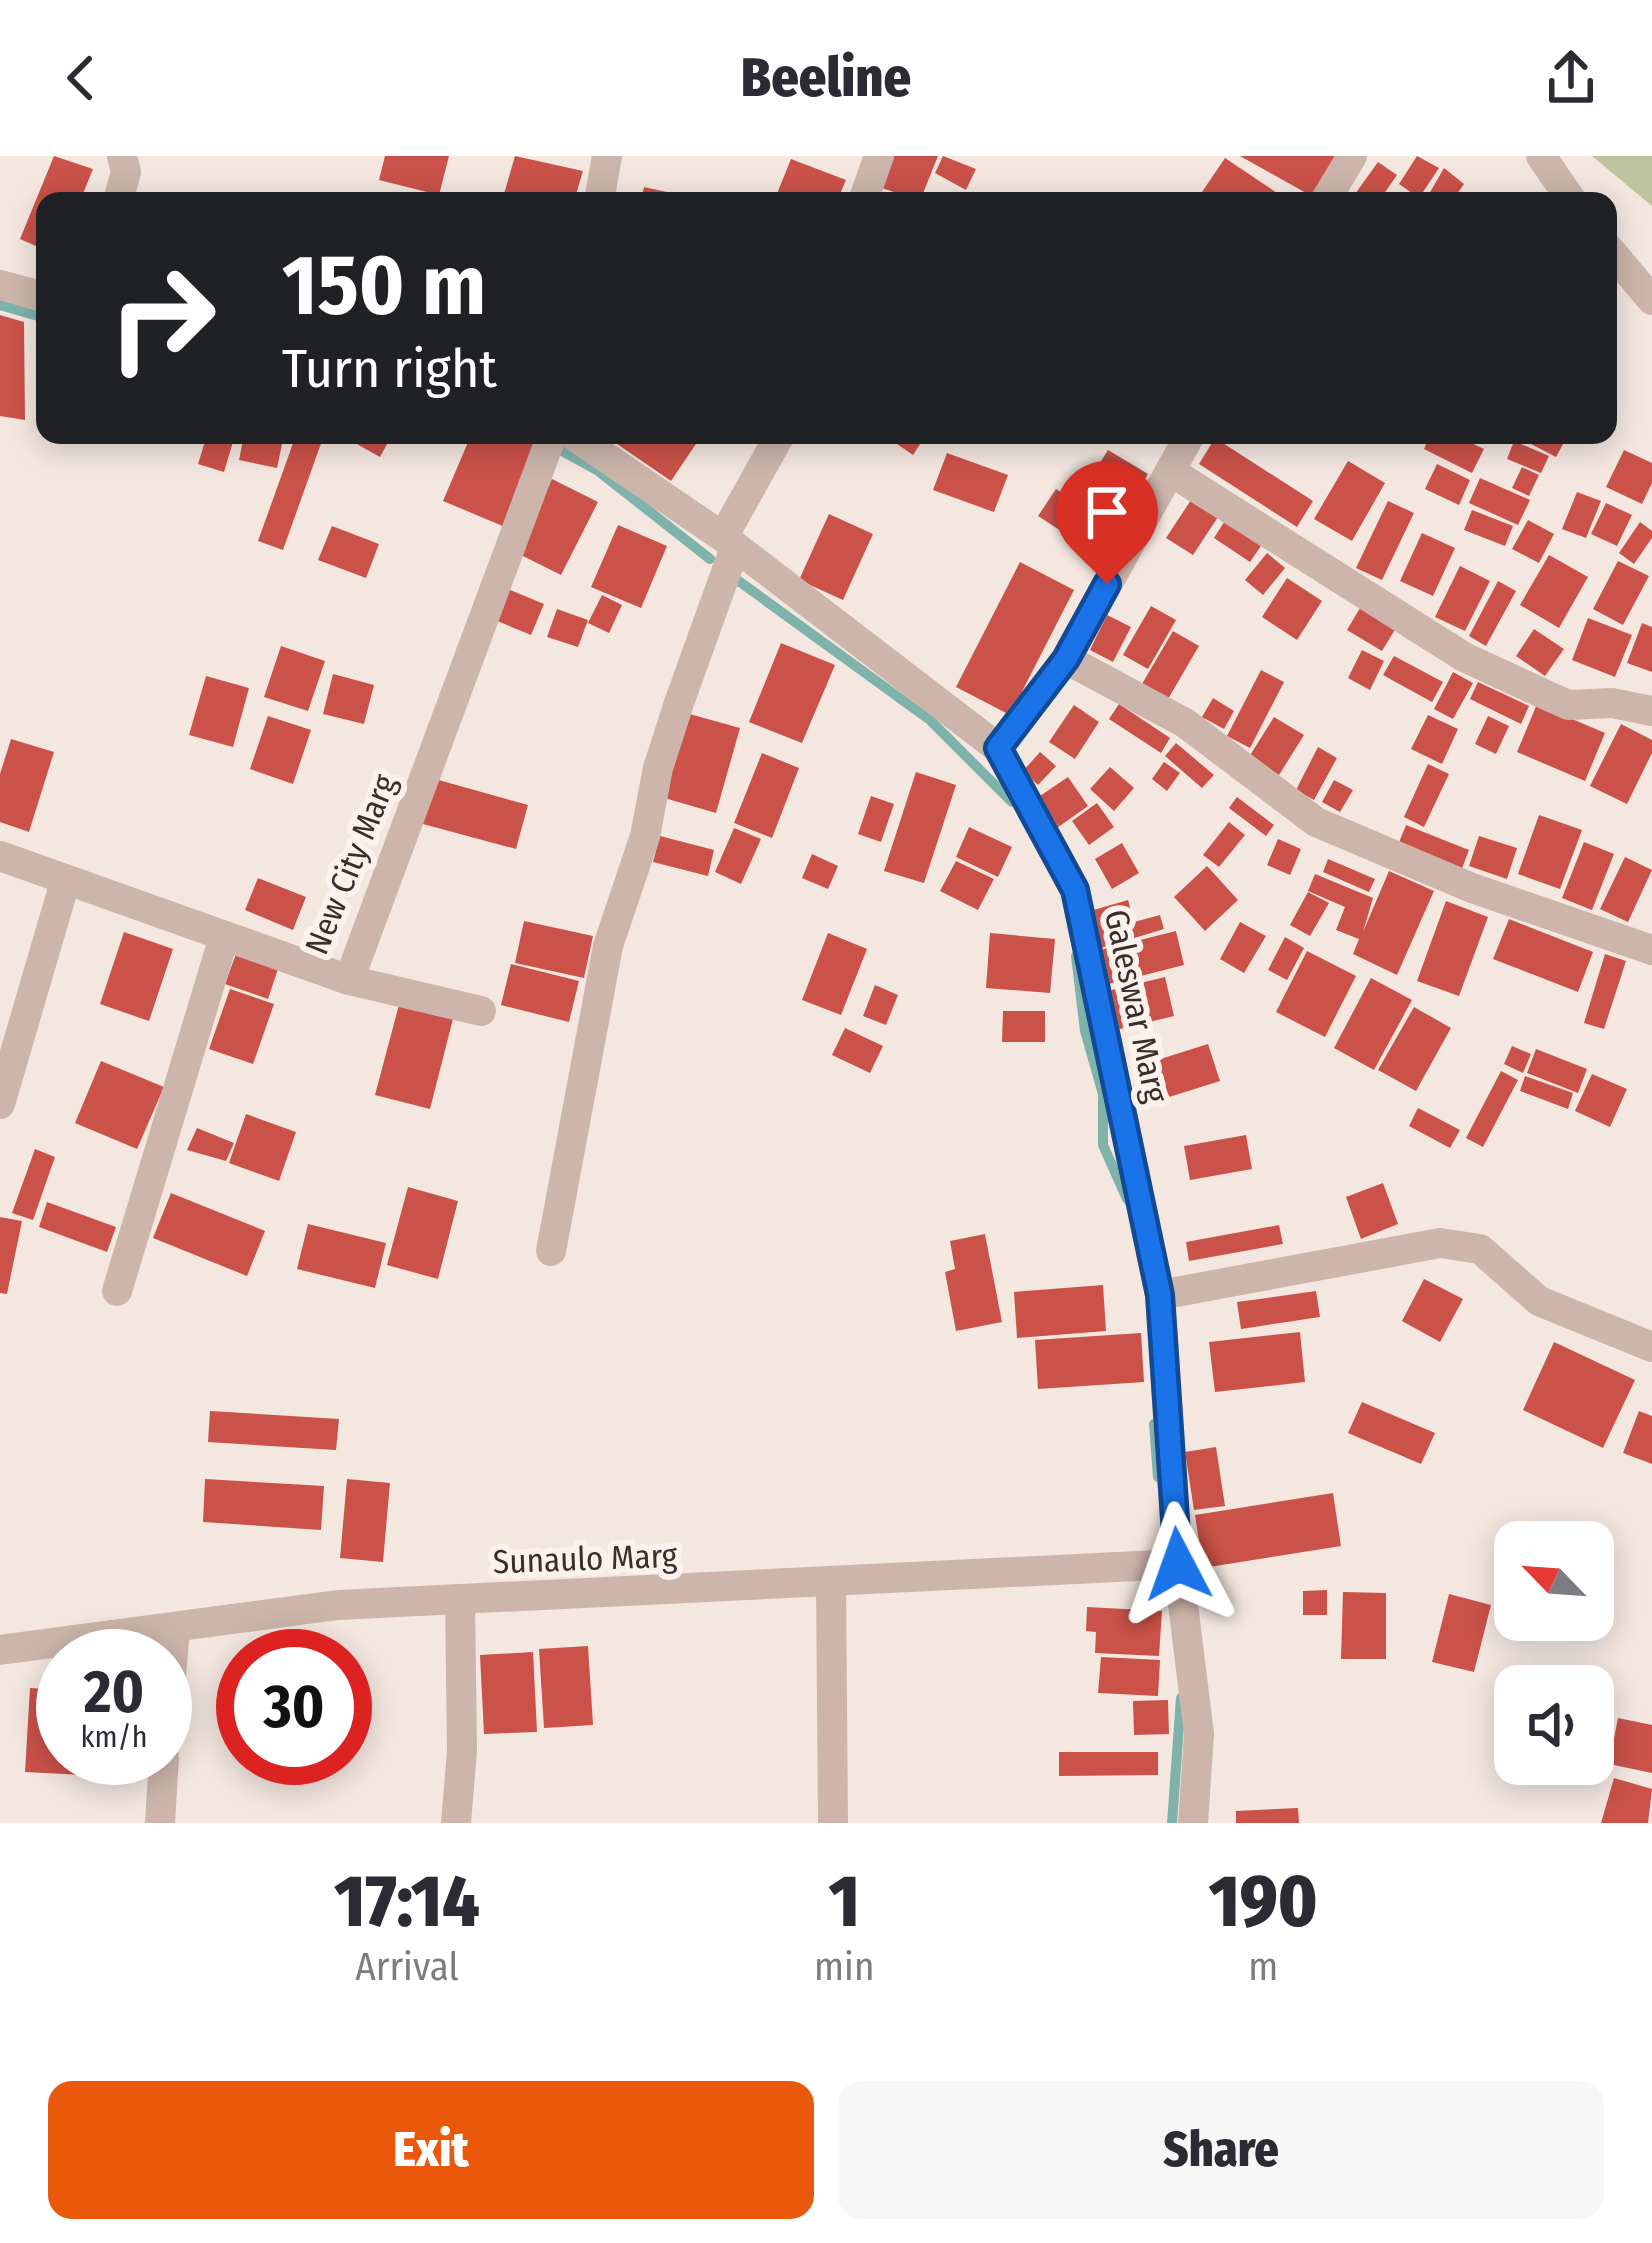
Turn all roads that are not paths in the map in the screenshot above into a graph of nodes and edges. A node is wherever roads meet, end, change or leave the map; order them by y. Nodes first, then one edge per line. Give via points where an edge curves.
1 (122, 156) edge
2 (607, 156) edge
3 (879, 156) edge
4 (1352, 156) edge
5 (1541, 156) edge
6 (121, 192) edge
7 (601, 192) edge
8 (866, 192) edge
9 (1330, 192) edge
10 (1566, 192) edge
11 (1617, 259) edge
12 (0, 285) edge
13 (36, 295) edge
14 (1652, 300) edge
15 (549, 444) edge
16 (586, 444) edge
17 (776, 444) edge
18 (1185, 444) edge
19 (1170, 471) junction
20 (728, 543) junction
21 (1066, 659) junction
22 (1652, 711) edge
23 (998, 748) junction
24 (0, 856) edge
25 (65, 882) junction
26 (224, 938) junction
27 (1652, 950) edge
28 (350, 980) junction
29 (481, 1011) dead end
30 (0, 1103) edge
31 (551, 1251) dead end
32 (117, 1291) dead end
33 (1160, 1295) junction
34 (1652, 1347) edge
35 (1178, 1564) junction
36 (831, 1582) junction
37 (460, 1599) junction
38 (182, 1629) edge
39 (36, 1646) edge
40 (0, 1650) edge
41 (162, 1785) edge
42 (160, 1823) edge
43 (455, 1823) edge
44 (833, 1823) edge
45 (1193, 1823) edge

1 - 6 street
2 - 7 street
3 - 8 street
4 - 9 street
5 - 10 street
11 - 14 street
12 - 13 street
15 - 28 street, New City Marg
16 - 20 street, Galeswar Marg
17 - 20 street
18 - 19 street
19 - 21 street
19 - 22 street via 1464,658 1568,705
20 - 23 street, Galeswar Marg
20 - 31 street via 608,946
21 - 23 street
21 - 27 street via 1185,723 1316,822 1472,888
23 - 33 street, Galeswar Marg via 1075,890
24 - 25 street, New City Marg
25 - 26 street, New City Marg
25 - 30 street
26 - 28 street, New City Marg
26 - 32 street
28 - 29 street
33 - 34 street via 1440,1243 1480,1249 1539,1301
33 - 35 street, Galeswar Marg
35 - 36 street, Sunaulo Marg
35 - 45 street, Galeswar Marg via 1198,1734
36 - 37 street, Sunaulo Marg
36 - 44 street
37 - 38 street, Sunaulo Marg via 338,1605
37 - 43 street
39 - 40 street, Sunaulo Marg
41 - 42 street

